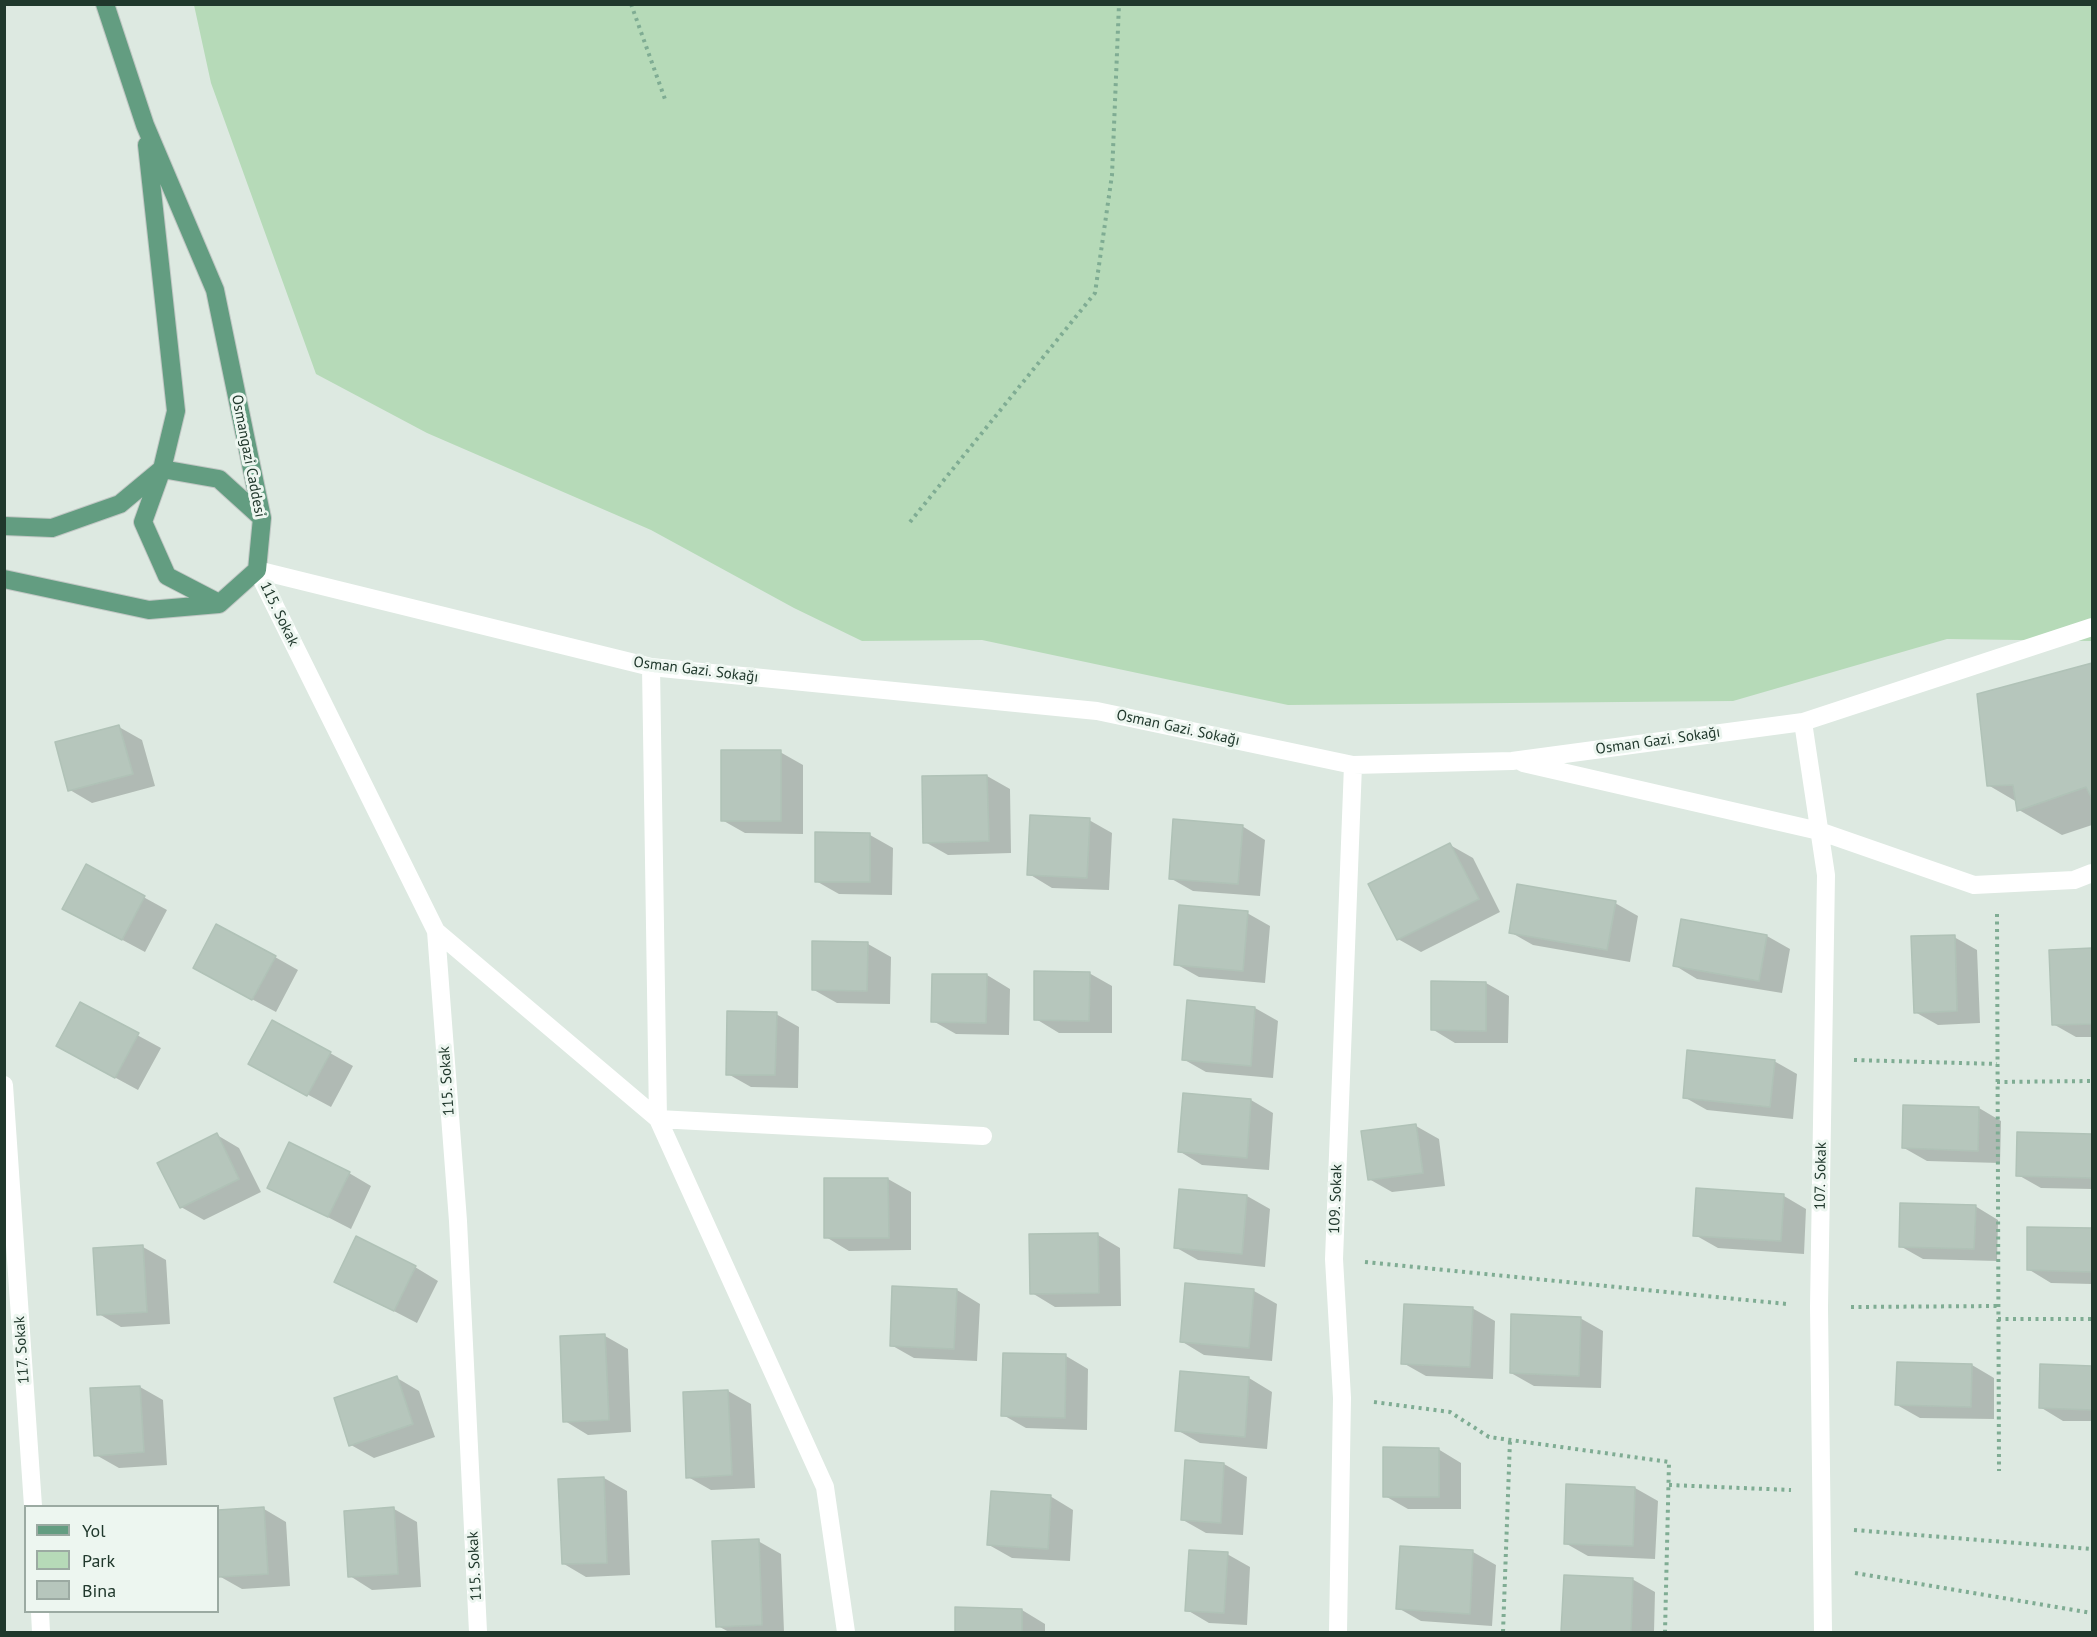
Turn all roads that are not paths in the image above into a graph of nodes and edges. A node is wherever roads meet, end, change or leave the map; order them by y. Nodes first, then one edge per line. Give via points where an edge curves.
1 (105, 4) edge
2 (145, 125) junction
3 (162, 469) junction
4 (262, 518) junction
5 (4, 526) edge
6 (257, 570) junction
7 (4, 579) edge
8 (219, 604) junction
9 (2092, 627) edge
10 (651, 668) junction
11 (1803, 722) junction
12 (1512, 761) junction
13 (1353, 765) junction
14 (1819, 831) junction
15 (2092, 873) edge
16 (436, 931) junction
17 (4, 1085) edge
18 (658, 1119) junction
19 (983, 1136) dead end
20 (33, 1505) edge
21 (40, 1613) edge
22 (41, 1632) edge
23 (478, 1632) edge
24 (846, 1632) edge
25 (1338, 1632) edge
26 (1823, 1632) edge

1 - 2 main road
2 - 3 main road via 176,411
2 - 4 main road, Osmangazi Caddesi via 215,290
3 - 4 main road via 219,479
3 - 5 main road via 120,504 52,528
3 - 8 main road via 143,522 167,576
4 - 6 main road, Osmangazi Caddesi
6 - 8 main road
6 - 10 street, Osman Gazi. Sokağı
6 - 16 street, 115. Sokak
7 - 8 main road via 149,610
9 - 11 street, Osman Gazi. Sokağı
10 - 13 street, Osman Gazi. Sokağı via 1097,711
10 - 18 street
11 - 12 street, Osman Gazi. Sokağı
11 - 14 street, 107. Sokak
12 - 13 street, Osman Gazi. Sokağı
12 - 14 street
13 - 25 street, 109. Sokak via 1334,1259 1342,1398
14 - 15 street via 1974,885 2074,880
14 - 26 street, 107. Sokak via 1826,875 1819,1307
16 - 18 street
16 - 23 street, 115. Sokak via 458,1221
17 - 20 street, 117. Sokak
18 - 19 street
18 - 24 street via 825,1487
21 - 22 street

